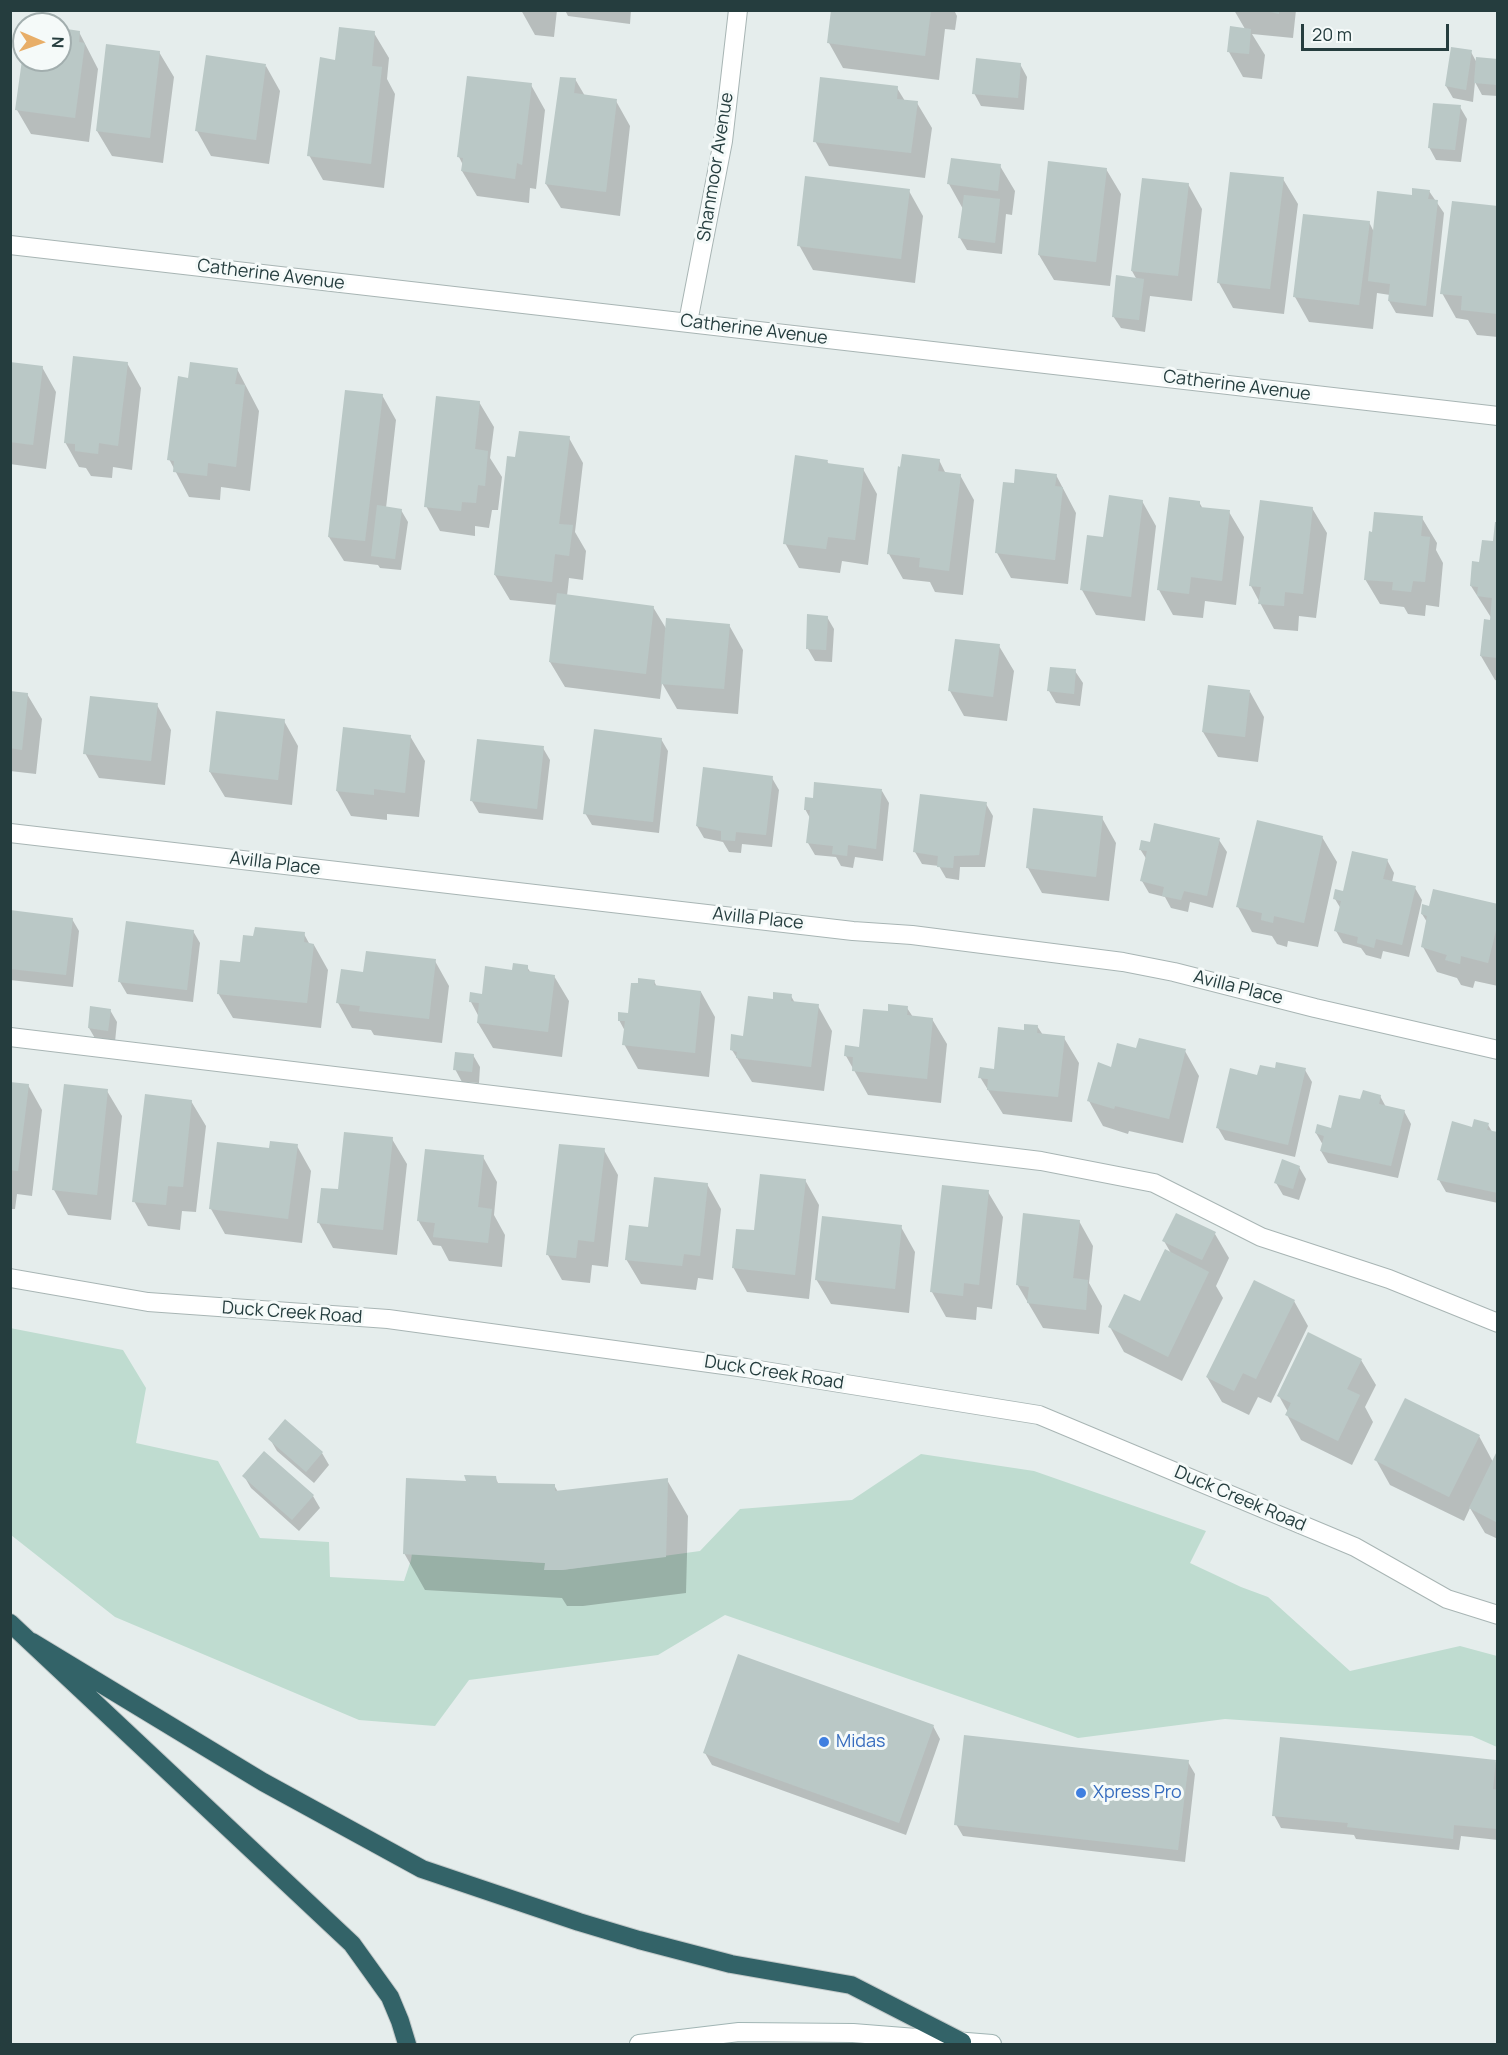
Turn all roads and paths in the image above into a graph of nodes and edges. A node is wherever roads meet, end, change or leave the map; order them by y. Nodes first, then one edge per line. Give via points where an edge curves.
1 (738, 10) edge
2 (10, 244) edge
3 (688, 322) junction
4 (1497, 416) edge
5 (10, 833) edge
6 (10, 1037) edge
7 (1497, 1050) edge
8 (10, 1278) edge
9 (1497, 1323) edge
10 (1497, 1615) edge
11 (10, 1623) edge
12 (32, 1642) junction
13 (962, 2042) junction
14 (407, 2044) edge
15 (639, 2044) edge
16 (992, 2044) edge

1 - 3 street, Shanmoor Avenue via 723,141
2 - 3 street, Catherine Avenue
3 - 4 street, Catherine Avenue
5 - 7 street, Avilla Place via 1123,962
6 - 9 street via 1041,1161 1154,1183 1261,1237 1389,1279
8 - 10 street, Duck Creek Road via 148,1302 388,1319 746,1368 1039,1415 1355,1547 1447,1599
11 - 12 highway
12 - 13 highway via 263,1782 422,1869 579,1922 731,1965 851,1985
12 - 14 highway via 352,1944 390,1997
13 - 15 street via 853,2033 739,2032
13 - 16 street

